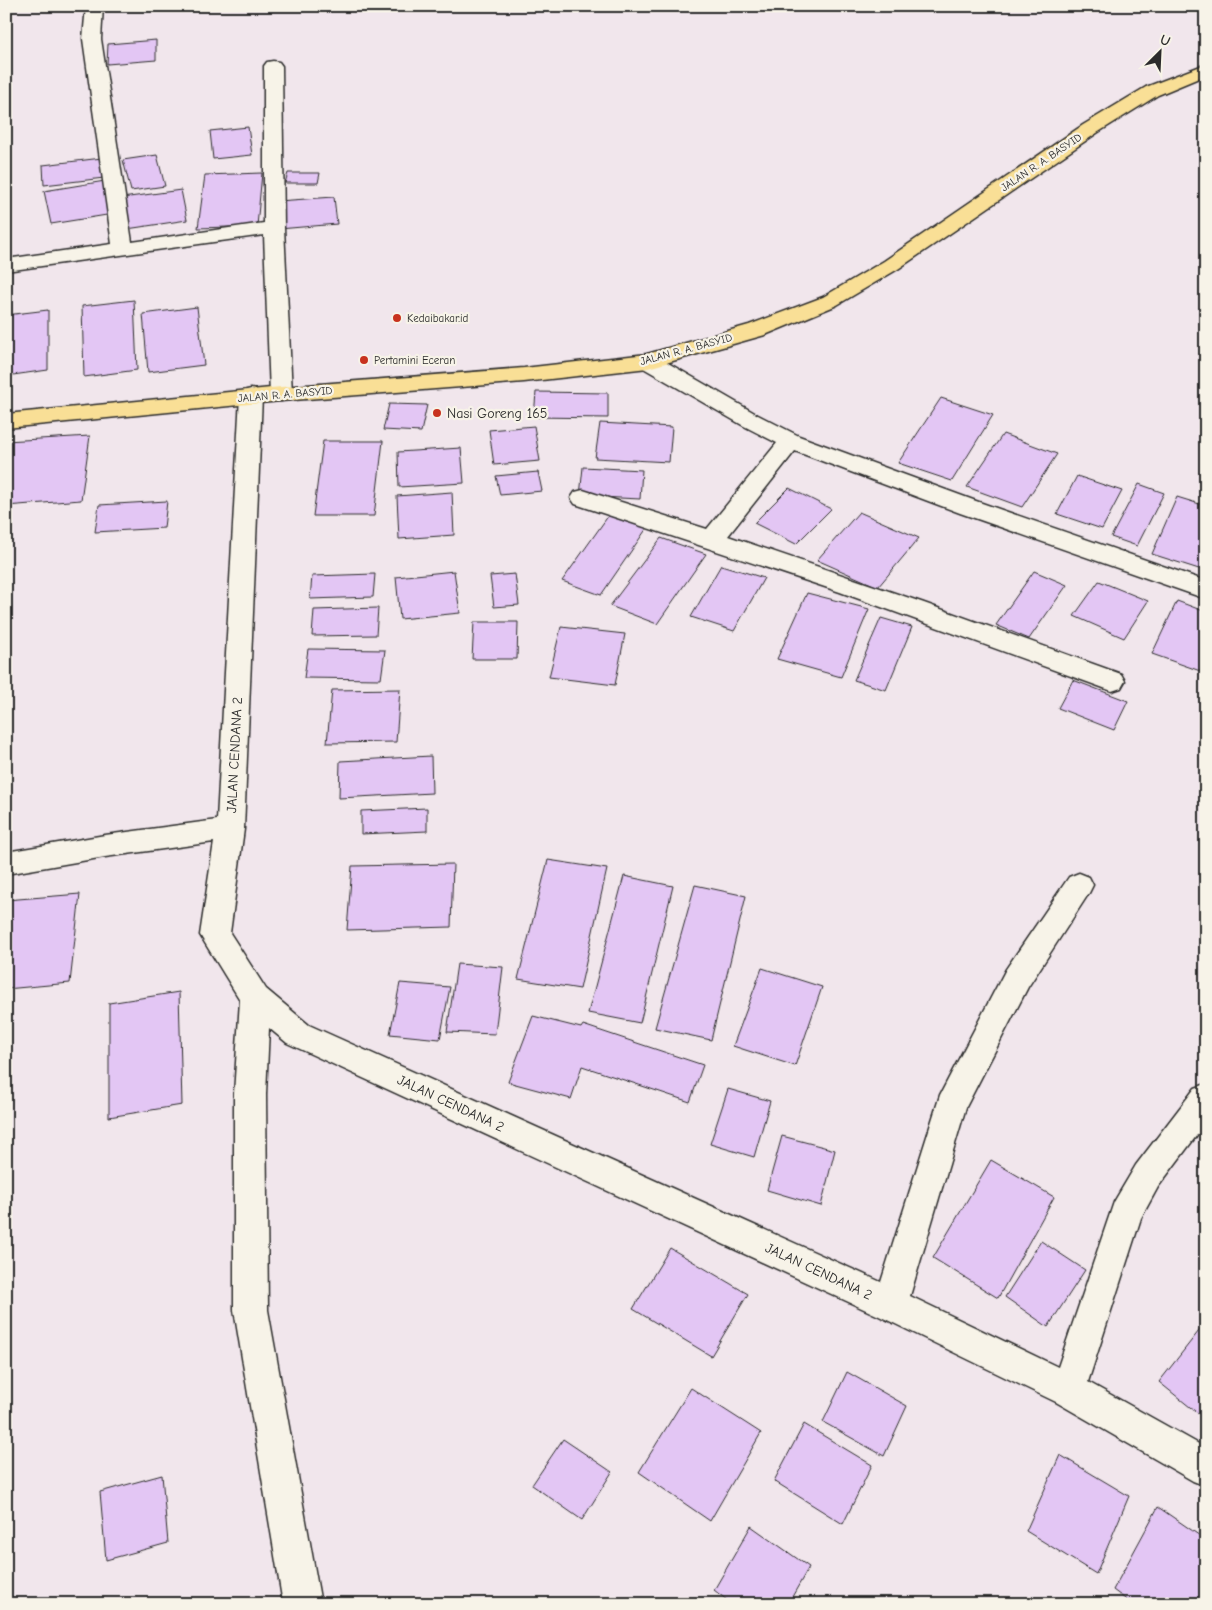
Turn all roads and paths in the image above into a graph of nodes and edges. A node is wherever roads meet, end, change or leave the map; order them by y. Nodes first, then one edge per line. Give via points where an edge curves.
1 (95, 6) edge
2 (273, 66) dead end
3 (1206, 69) edge
4 (274, 228) junction
5 (124, 249) junction
6 (6, 265) edge
7 (648, 361) junction
8 (266, 395) junction
9 (6, 421) edge
10 (791, 441) junction
11 (583, 498) dead end
12 (713, 538) junction
13 (1206, 590) edge
14 (1112, 681) dead end
15 (230, 829) junction
16 (6, 863) edge
17 (1079, 885) dead end
18 (255, 998) junction
19 (1206, 1098) edge
20 (891, 1304) junction
21 (1068, 1390) junction
22 (1206, 1468) edge
23 (302, 1604) edge

1 - 5 street via 92,39
2 - 4 street, JALAN CENDANA 2
3 - 7 main road, JALAN R. A. BASYID via 1152,91 1090,129 891,265 830,301 757,330
4 - 5 street
4 - 8 street, JALAN CENDANA 2
5 - 6 street
7 - 8 main road, JALAN R. A. BASYID
7 - 10 street
8 - 9 main road, JALAN R. A. BASYID
8 - 15 street, JALAN CENDANA 2
10 - 12 street
10 - 13 street
11 - 12 street
12 - 14 street
15 - 16 street
15 - 18 street, JALAN CENDANA 2 via 215,935
17 - 20 street via 1016,978 951,1105
18 - 20 street, JALAN CENDANA 2 via 298,1034
18 - 23 street via 250,1094 251,1310
19 - 21 street via 1147,1176 1126,1213
20 - 21 street, JALAN CENDANA 2
21 - 22 street, JALAN CENDANA 2

